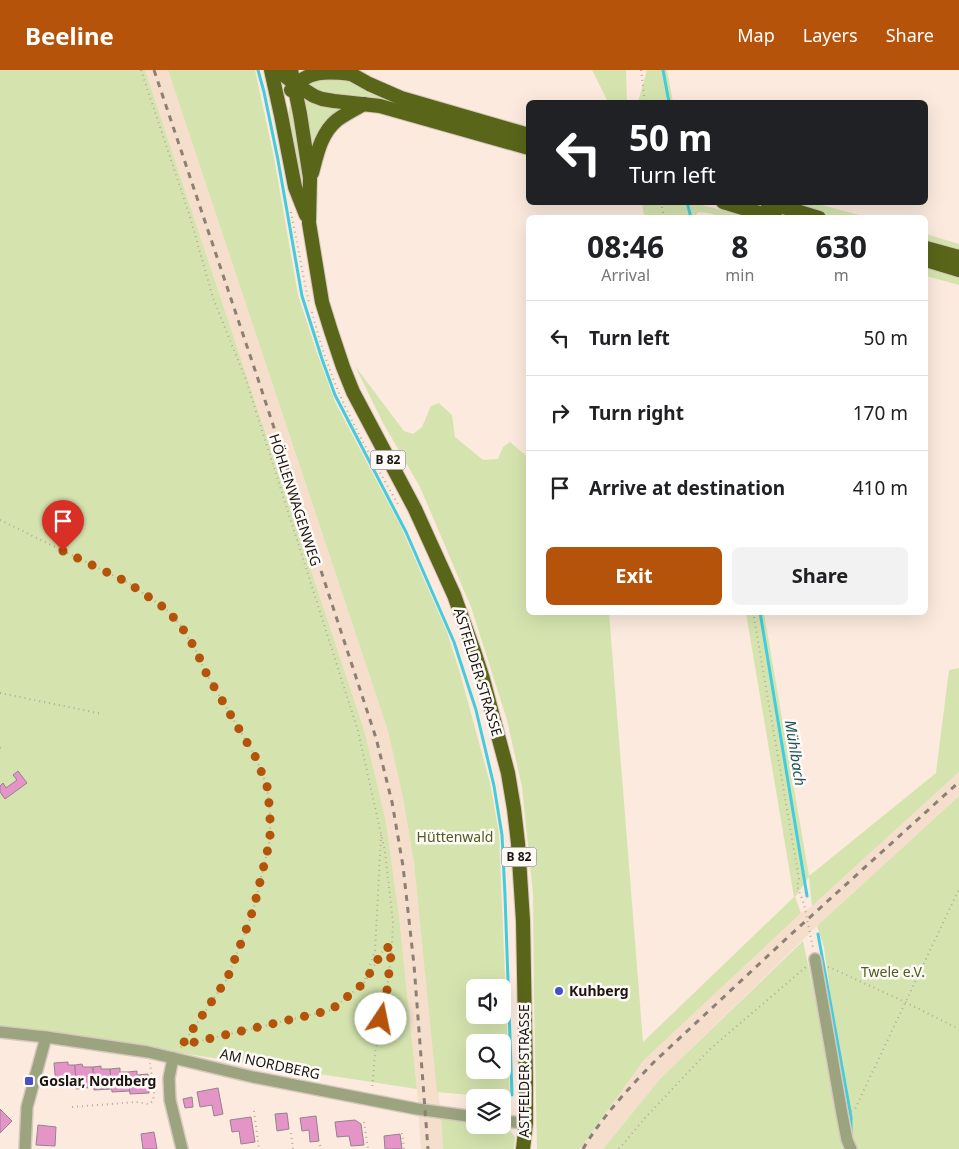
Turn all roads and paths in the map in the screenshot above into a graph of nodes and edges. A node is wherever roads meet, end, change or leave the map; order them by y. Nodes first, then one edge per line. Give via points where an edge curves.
1 (141, 70) edge
2 (271, 70) edge
3 (280, 70) edge
4 (291, 70) edge
5 (641, 70) edge
6 (349, 72) edge
7 (295, 84) junction
8 (645, 100) edge
9 (364, 104) junction
10 (281, 115) junction
11 (526, 134) edge
12 (526, 147) edge
13 (310, 178) junction
14 (733, 205) edge
15 (777, 205) edge
16 (291, 210) dead end
17 (766, 215) edge
18 (809, 215) edge
19 (309, 223) junction
20 (928, 249) edge
21 (959, 258) edge
22 (928, 261) edge
23 (959, 270) edge
24 (401, 509) dead end
25 (0, 520) edge
26 (754, 615) edge
27 (0, 693) edge
28 (103, 714) dead end
29 (4, 744) dead end
30 (0, 748) edge
31 (381, 832) junction
32 (958, 889) edge
33 (392, 946) junction
34 (816, 959) junction
35 (829, 967) dead end
36 (364, 983) junction
37 (905, 1002) junction
38 (959, 1029) edge
39 (0, 1032) edge
40 (46, 1037) junction
41 (148, 1052) junction
42 (173, 1058) junction
43 (371, 1100) junction
44 (72, 1107) dead end
45 (852, 1110) dead end
46 (254, 1111) dead end
47 (466, 1116) edge
48 (511, 1121) edge
49 (364, 1122) dead end
50 (526, 1123) junction
51 (291, 1133) dead end
52 (402, 1134) dead end
53 (320, 1145) dead end
54 (25, 1149) edge
55 (182, 1149) edge
56 (259, 1149) edge
57 (293, 1149) edge
58 (321, 1149) edge
59 (368, 1149) edge
60 (404, 1149) edge
61 (523, 1149) edge
62 (619, 1149) edge
63 (851, 1149) edge

1 - 31 path, HÖHLENWAGENWEG via 190,217 212,298 246,380 358,731
2 - 10 main road, B 82
3 - 7 main road
4 - 7 main road, B 82
5 - 8 path
6 - 7 main road via 321,72
6 - 11 main road via 401,98
7 - 9 main road via 314,96
7 - 10 main road via 286,97
7 - 13 main road, B 82
9 - 12 main road
9 - 13 main road, B 82 via 337,120 326,132
10 - 19 main road, B 82 via 295,187
13 - 19 main road, B 82
14 - 17 main road
15 - 18 main road
16 - 24 path via 306,289 329,369 351,418
19 - 50 main road, ASTFELDER STRASSE / B 82 via 322,302 343,367 363,413 415,508 454,595 483,679 508,774 521,880
20 - 21 main road
22 - 23 main road
25 - 36 path via 127,582 166,609 196,650 207,675 255,756 267,786 270,840 254,907 227,979 182,1045 331,1010
26 - 34 path via 799,879 797,886
27 - 28 path
29 - 30 path
31 - 33 path, HÖHLENWAGENWEG
31 - 36 path via 375,951
32 - 37 path
33 - 36 path via 384,949
33 - 43 path, HÖHLENWAGENWEG
34 - 62 path via 709,1050
34 - 63 street via 842,1114
35 - 37 path
37 - 38 path
37 - 45 path
39 - 40 street, AM NORDBERG
40 - 41 street, AM NORDBERG
40 - 54 street via 28,1107
41 - 42 street, AM NORDBERG
41 - 44 path via 154,1092 153,1101 149,1104 136,1102
42 - 43 street, AM NORDBERG
42 - 55 street via 169,1078 170,1100
43 - 47 street, AM NORDBERG
46 - 56 path
48 - 50 street
49 - 59 path
50 - 61 main road, ASTFELDER STRASSE / B 82
51 - 57 path
52 - 60 path
53 - 58 path

